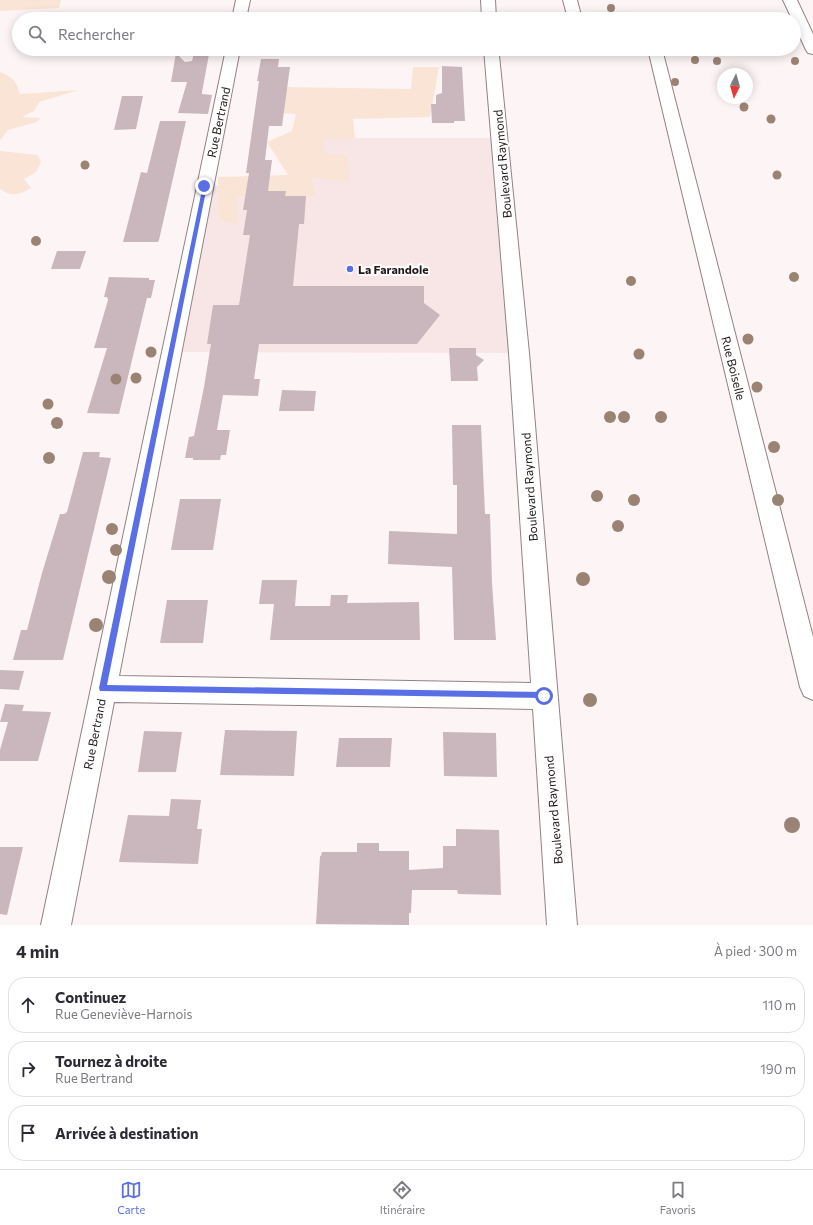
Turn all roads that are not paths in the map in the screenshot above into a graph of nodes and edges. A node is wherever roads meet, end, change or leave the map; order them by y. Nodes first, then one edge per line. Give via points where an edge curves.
1 (243, 0) edge
2 (488, 0) edge
3 (570, 0) edge
4 (790, 0) edge
5 (240, 12) edge
6 (489, 12) edge
7 (573, 12) edge
8 (796, 12) edge
9 (801, 24) edge
10 (801, 46) edge
11 (812, 47) edge
12 (232, 56) edge
13 (492, 56) edge
14 (657, 56) edge
15 (813, 687) edge
16 (103, 688) junction
17 (544, 696) junction
18 (56, 925) edge
19 (562, 925) edge

1 - 5 street
2 - 6 street
3 - 7 street
4 - 8 street
9 - 11 street
10 - 11 street
12 - 16 street, Rue Bertrand
13 - 17 street, Boulevard Raymond via 519,353
14 - 15 street, Rue Boiselle
16 - 17 street
16 - 18 street, Rue Bertrand
17 - 19 street, Boulevard Raymond

